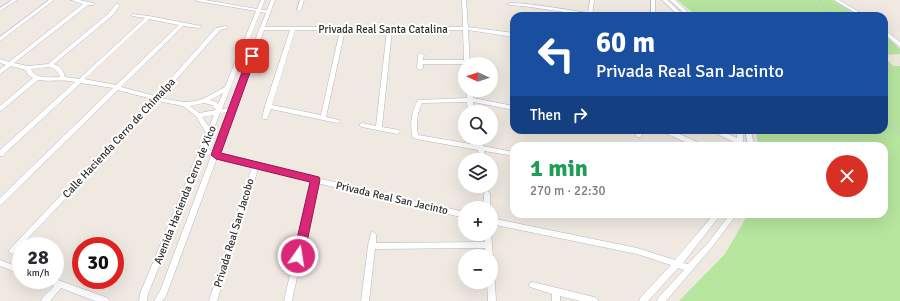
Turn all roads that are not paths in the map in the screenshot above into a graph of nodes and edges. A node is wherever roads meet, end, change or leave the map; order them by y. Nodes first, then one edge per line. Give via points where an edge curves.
1 (15, 0) edge
2 (52, 0) edge
3 (73, 0) edge
4 (197, 0) edge
5 (264, 0) edge
6 (273, 0) edge
7 (302, 0) edge
8 (464, 0) edge
9 (592, 0) edge
10 (653, 0) edge
11 (664, 0) edge
12 (672, 0) edge
13 (836, 0) edge
14 (212, 1) edge
15 (509, 4) edge
16 (118, 5) dead end
17 (0, 10) edge
18 (299, 10) dead end
19 (259, 12) junction
20 (268, 12) junction
21 (566, 12) edge
22 (590, 12) edge
23 (653, 12) edge
24 (678, 12) edge
25 (686, 12) edge
26 (857, 12) edge
27 (134, 15) dead end
28 (149, 17) junction
29 (182, 24) junction
30 (199, 27) dead end
31 (225, 27) dead end
32 (252, 28) junction
33 (262, 28) junction
34 (293, 28) junction
35 (466, 28) junction
36 (342, 29) junction
37 (390, 29) junction
38 (510, 34) edge
39 (888, 34) edge
40 (0, 39) edge
41 (900, 45) edge
42 (421, 55) dead end
43 (467, 57) edge
44 (0, 61) edge
45 (420, 62) junction
46 (11, 63) junction
47 (458, 63) edge
48 (50, 65) junction
49 (28, 68) junction
50 (420, 68) dead end
51 (0, 72) edge
52 (63, 77) junction
53 (37, 78) junction
54 (80, 81) junction
55 (228, 87) junction
56 (117, 88) junction
57 (470, 97) edge
58 (157, 98) junction
59 (470, 100) junction
60 (204, 101) junction
61 (185, 105) junction
62 (470, 105) edge
63 (268, 106) junction
64 (510, 107) edge
65 (0, 109) edge
66 (219, 110) junction
67 (231, 110) junction
68 (198, 115) junction
69 (265, 118) dead end
70 (323, 118) junction
71 (337, 121) dead end
72 (362, 125) dead end
73 (379, 128) junction
74 (209, 132) junction
75 (397, 132) dead end
76 (674, 134) edge
77 (723, 134) edge
78 (691, 142) edge
79 (737, 142) edge
80 (481, 145) edge
81 (482, 148) junction
82 (203, 150) junction
83 (482, 153) edge
84 (510, 153) edge
85 (0, 154) edge
86 (216, 155) junction
87 (256, 166) junction
88 (315, 180) junction
89 (487, 194) dead end
90 (487, 201) edge
91 (0, 202) edge
92 (458, 212) edge
93 (715, 218) edge
94 (732, 218) edge
95 (498, 222) edge
96 (373, 235) dead end
97 (25, 237) edge
98 (489, 241) edge
99 (371, 246) junction
100 (489, 246) joint
101 (0, 263) edge
102 (677, 264) junction
103 (12, 268) edge
104 (689, 268) junction
105 (533, 285) dead end
106 (64, 286) edge
107 (56, 289) edge
108 (491, 289) edge
109 (556, 291) junction
110 (45, 301) edge
111 (105, 301) edge
112 (143, 301) edge
113 (158, 301) edge
114 (213, 301) edge
115 (288, 301) edge
116 (365, 301) edge
117 (492, 301) edge
118 (556, 301) edge
119 (594, 301) edge
120 (643, 301) edge
121 (661, 301) edge

1 - 17 street
2 - 40 street
3 - 46 street via 89,3
4 - 14 street
5 - 19 street, Avenida Hacienda Cerro de Xico
6 - 20 street, Avenida Hacienda Cerro de Xico
7 - 18 street
8 - 35 street
9 - 22 street
10 - 23 street
11 - 24 street
12 - 25 street
13 - 26 street
14 - 19 street
15 - 21 street
16 - 48 street via 112,14
19 - 20 street
19 - 32 street, Avenida Hacienda Cerro de Xico
20 - 33 street, Avenida Hacienda Cerro de Xico
27 - 28 street
28 - 29 street
28 - 54 street
29 - 30 street
29 - 56 street
31 - 58 street, Calle Hacienda Cerro de Chimalpa via 218,29
32 - 33 street, Privada Real Santa Catalina
32 - 55 street, Avenida Hacienda Cerro de Xico
33 - 34 street, Privada Real Santa Catalina
33 - 67 street, Avenida Hacienda Cerro de Xico
34 - 36 street, Privada Real Santa Catalina
34 - 63 street
35 - 37 street, Privada Real Santa Catalina
35 - 38 street, Privada Real Santa Catalina
35 - 43 street
36 - 37 street, Privada Real Santa Catalina
36 - 70 street
37 - 73 street
39 - 41 street
42 - 45 street
44 - 46 street
45 - 47 street
45 - 50 street
46 - 49 street
46 - 51 street
48 - 49 street
48 - 52 street via 58,68
49 - 53 street via 30,74
52 - 53 street
52 - 54 street
53 - 65 street
54 - 56 street
54 - 85 street
55 - 60 street
55 - 66 street, Avenida Hacienda Cerro de Xico
56 - 58 street
56 - 91 street
57 - 59 street
58 - 61 street
58 - 97 street, Calle Hacienda Cerro de Chimalpa
59 - 62 street
59 - 64 street
59 - 81 street via 420,101 417,105 415,136
60 - 61 street
60 - 66 street via 214,103
61 - 68 street
63 - 69 street
63 - 70 street
66 - 67 street
66 - 68 street via 213,114
66 - 74 street, Avenida Hacienda Cerro de Xico
67 - 86 street, Avenida Hacienda Cerro de Xico
68 - 74 street
70 - 71 street
72 - 73 street
73 - 75 street
74 - 82 street, Avenida Hacienda Cerro de Xico
76 - 78 street
77 - 79 street
80 - 81 street
81 - 83 street
81 - 84 street
82 - 86 street, Privada Real San Jacinto
82 - 112 street, Avenida Hacienda Cerro de Xico
86 - 87 street, Privada Real San Jacinto
86 - 113 street, Avenida Hacienda Cerro de Xico via 163,294
87 - 88 street, Privada Real San Jacinto
87 - 114 street, Privada Real San Jacobo
88 - 92 street, Privada Real San Jacinto
88 - 115 street
89 - 90 street
93 - 102 street
94 - 104 street
95 - 102 street via 637,252
96 - 99 street
98 - 100 street
99 - 100 street
99 - 116 street
101 - 103 street
102 - 104 street
102 - 120 street
104 - 121 street
105 - 109 street
106 - 111 street
107 - 110 street
108 - 117 street
109 - 118 street
109 - 119 street

